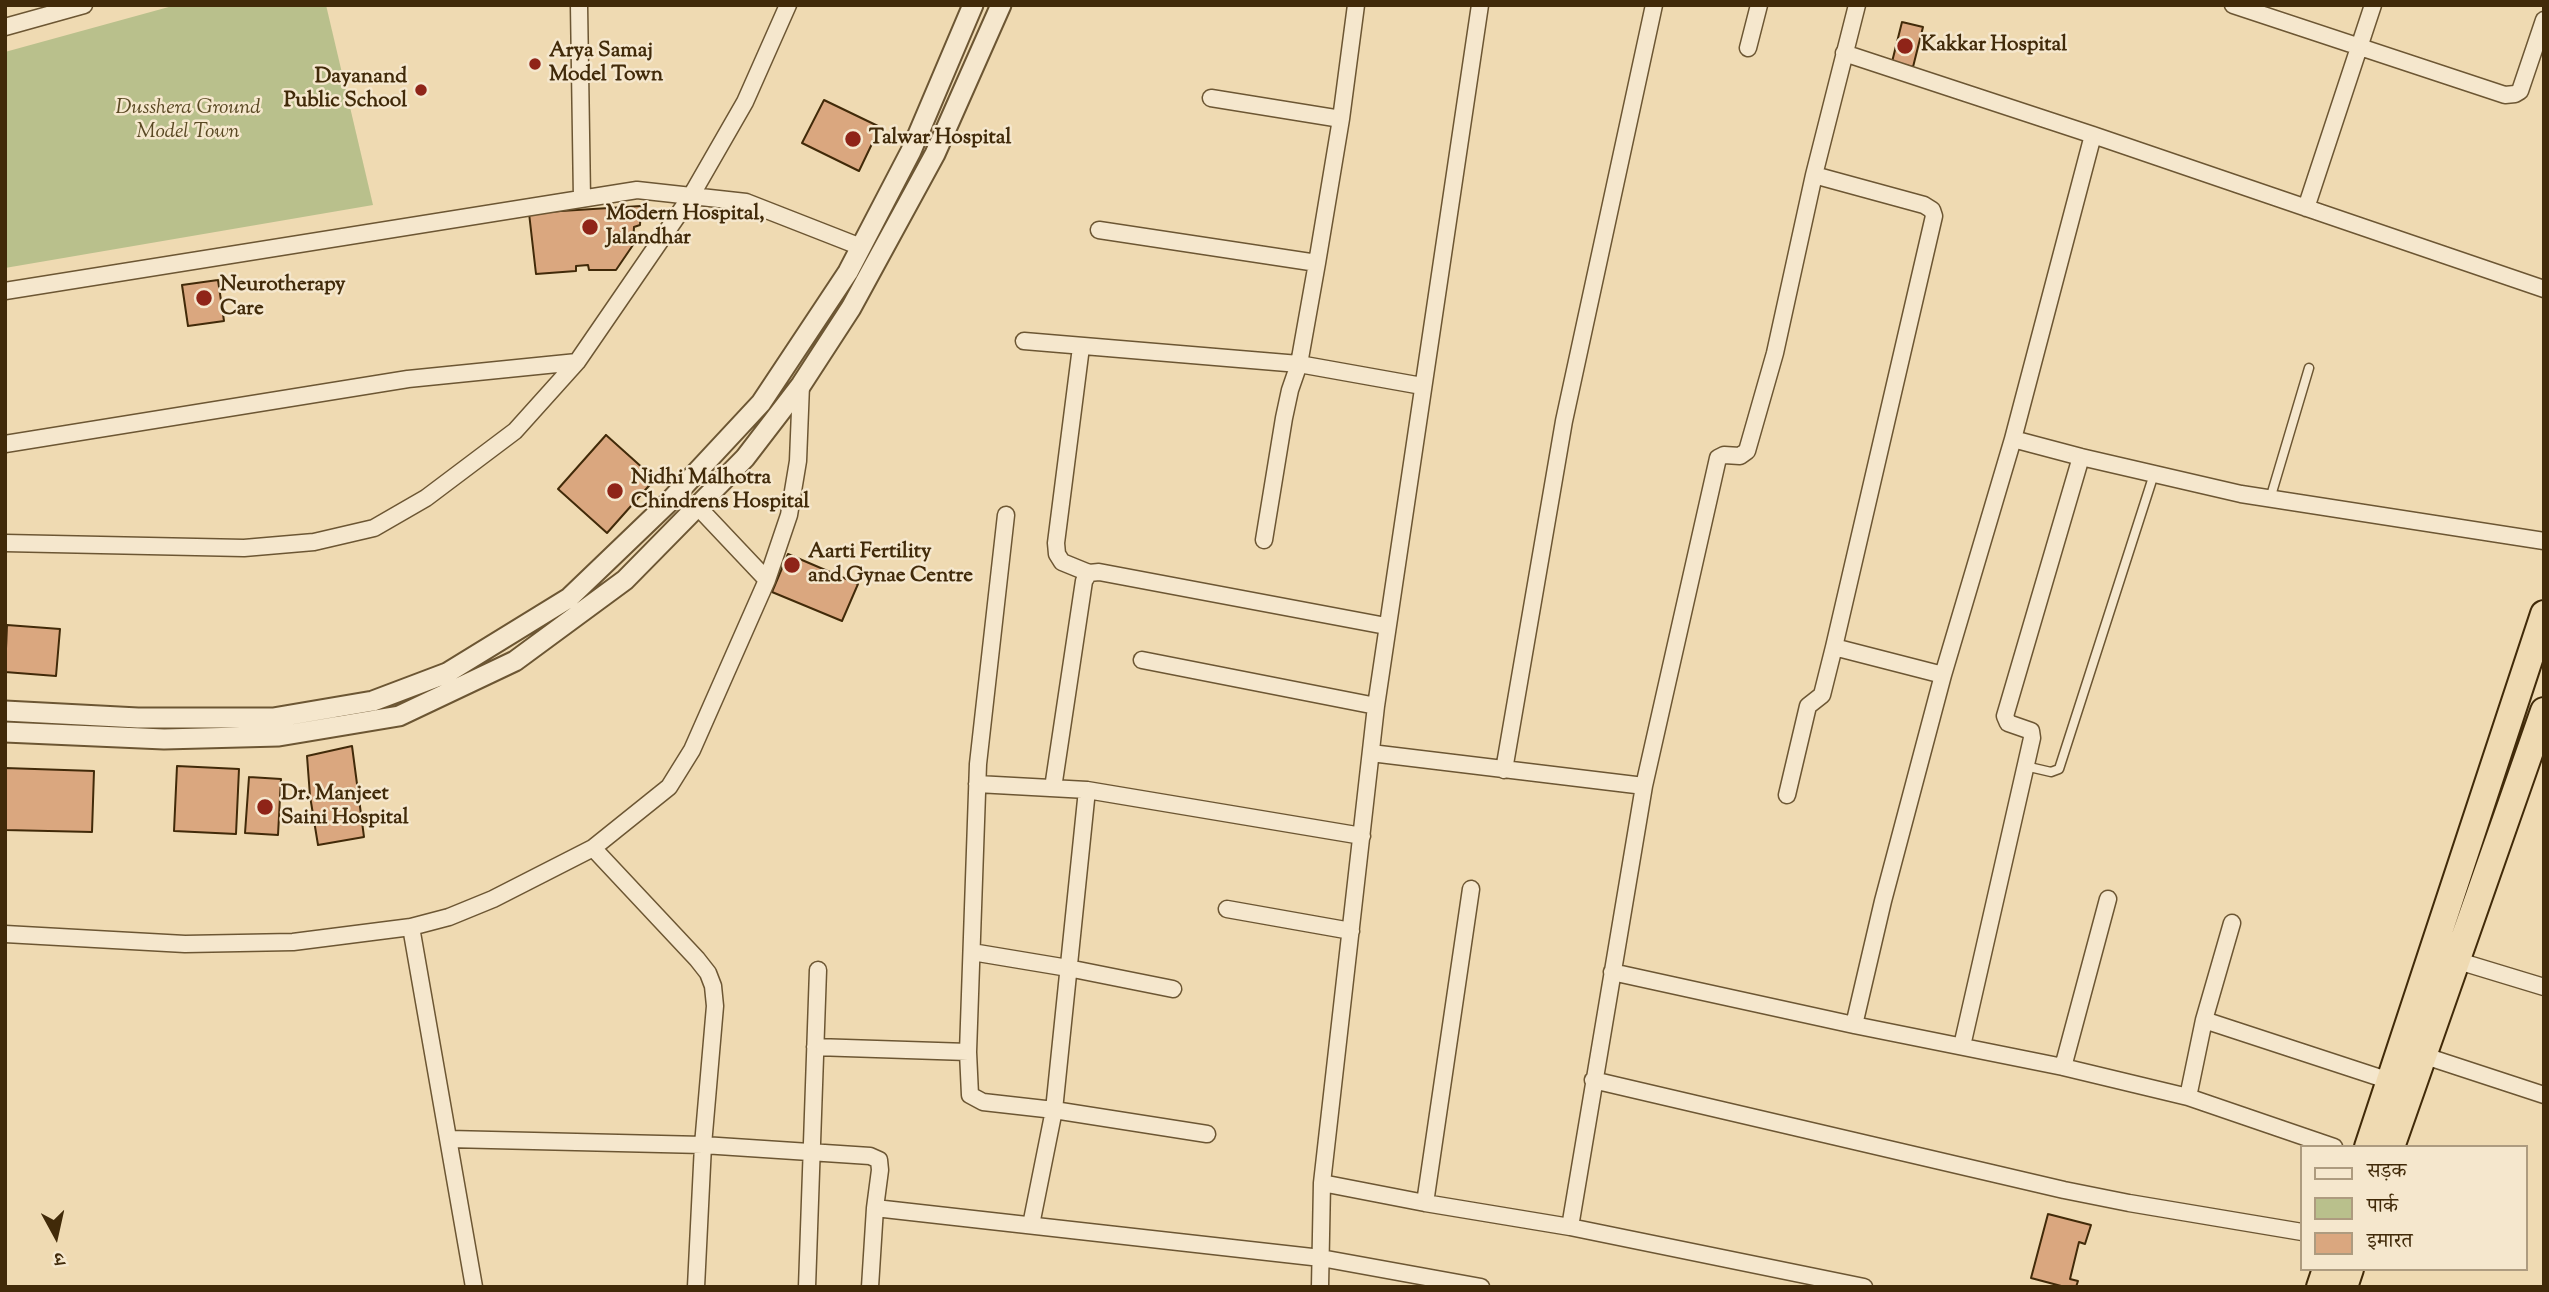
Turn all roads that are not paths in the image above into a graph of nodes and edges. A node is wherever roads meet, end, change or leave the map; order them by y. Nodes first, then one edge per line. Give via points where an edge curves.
1 (85, 5) edge
2 (579, 5) edge
3 (788, 5) edge
4 (973, 5) edge
5 (1001, 5) edge
6 (1356, 5) edge
7 (1480, 5) edge
8 (1654, 5) edge
9 (1759, 5) edge
10 (1857, 5) edge
11 (2233, 5) edge
12 (2372, 5) edge
13 (2544, 20) edge
14 (5, 27) edge
15 (1748, 48) dead end
16 (2358, 48) junction
17 (1844, 53) junction
18 (1211, 98) dead end
19 (1341, 119) junction
20 (2093, 135) junction
21 (1814, 175) junction
22 (691, 196) junction
23 (582, 199) junction
24 (2306, 208) junction
25 (1099, 230) dead end
26 (861, 247) junction
27 (1317, 263) junction
28 (2544, 289) edge
29 (5, 291) edge
30 (1024, 341) dead end
31 (1081, 347) junction
32 (577, 362) junction
33 (1299, 364) junction
34 (2309, 368) dead end
35 (801, 385) junction
36 (1422, 386) junction
37 (2013, 439) junction
38 (5, 444) edge
39 (2081, 457) junction
40 (2154, 474) junction
41 (2270, 499) junction
42 (698, 508) junction
43 (1006, 515) dead end
44 (1264, 540) dead end
45 (2544, 541) edge
46 (5, 543) edge
47 (1089, 573) junction
48 (767, 580) junction
49 (2544, 614) edge
50 (1386, 626) junction
51 (1834, 647) junction
52 (1142, 660) dead end
53 (1943, 675) junction
54 (1376, 706) junction
55 (5, 711) edge
56 (2541, 728) edge
57 (5, 732) edge
58 (1371, 753) junction
59 (2025, 766) junction
60 (1504, 770) junction
61 (977, 784) junction
62 (1644, 786) junction
63 (1052, 789) junction
64 (1087, 790) junction
65 (1787, 795) dead end
66 (1362, 836) junction
67 (593, 848) junction
68 (1471, 889) dead end
69 (2108, 899) dead end
70 (1227, 909) dead end
71 (2232, 923) dead end
72 (411, 927) junction
73 (1351, 931) junction
74 (5, 934) edge
75 (972, 952) junction
76 (2455, 960) junction
77 (1068, 968) junction
78 (818, 970) dead end
79 (1612, 972) junction
80 (2544, 987) edge
81 (1173, 989) dead end
82 (2204, 1020) junction
83 (1854, 1025) junction
84 (1962, 1046) junction
85 (815, 1047) junction
86 (2412, 1051) junction
87 (968, 1052) junction
88 (2063, 1067) junction
89 (1593, 1080) junction
90 (2390, 1081) junction
91 (2544, 1095) edge
92 (2188, 1097) junction
93 (1054, 1110) junction
94 (1207, 1134) dead end
95 (449, 1139) junction
96 (703, 1144) junction
97 (2328, 1145) edge
98 (2369, 1145) edge
99 (2391, 1145) edge
100 (813, 1151) junction
101 (1322, 1183) junction
102 (1425, 1203) junction
103 (875, 1208) junction
104 (1031, 1225) junction
105 (1570, 1227) junction
106 (2300, 1232) edge
107 (1321, 1258) junction
108 (474, 1287) edge
109 (695, 1287) edge
110 (807, 1287) edge
111 (870, 1287) edge
112 (1320, 1287) edge
113 (1481, 1287) edge
114 (1864, 1287) edge

1 - 14 street
2 - 23 street
3 - 22 street via 745,102
4 - 26 street via 911,150
5 - 35 street via 929,165 851,308
6 - 19 street
7 - 36 street
8 - 60 street via 1564,421
9 - 15 street
10 - 17 street
11 - 16 street
12 - 16 street
13 - 16 street via 2520,91 2515,94 2505,95
16 - 24 street
17 - 20 street
17 - 21 street
18 - 19 street
19 - 27 street
20 - 24 street
20 - 37 street
21 - 51 street via 1924,205 1934,216
21 - 62 street via 1775,353 1747,451 1718,458
22 - 23 street via 637,190
22 - 26 street via 746,202
22 - 32 street
23 - 29 street
24 - 28 street
25 - 27 street
26 - 55 street via 761,403 667,504 569,598 447,673 373,701 273,718 138,719
27 - 33 street
30 - 31 street
31 - 33 street
31 - 47 street via 1056,543 1062,562
32 - 38 street via 408,379
32 - 46 street via 515,431 426,498 374,528 314,542 244,548
33 - 36 street
33 - 44 street via 1288,399
34 - 41 lane
35 - 42 street via 745,458
35 - 48 street via 798,461 789,514
36 - 50 street
37 - 39 street
37 - 53 street
39 - 40 street
39 - 59 street via 2005,716 2008,723 2031,731
40 - 41 street
40 - 59 lane via 2059,769 2051,772
41 - 45 street
42 - 48 street
42 - 57 street via 625,580 515,661 399,716 279,736 163,739
43 - 61 street
47 - 50 street
47 - 63 street via 1084,581
48 - 67 street via 692,750 669,787
49 - 86 highway
50 - 54 street
51 - 53 street
51 - 65 street via 1822,695 1808,706
52 - 54 street
53 - 83 street
54 - 58 street
56 - 76 highway
58 - 60 street
58 - 66 street
59 - 84 street
60 - 62 street
61 - 63 street
61 - 75 street
62 - 79 street
63 - 64 street
64 - 66 street
64 - 77 street
66 - 73 street
67 - 72 street via 493,899
67 - 96 street via 708,973 713,986
68 - 102 street
69 - 88 street
70 - 73 street
71 - 82 street
72 - 74 street via 293,942 185,944
72 - 95 street
73 - 101 street
75 - 77 street
75 - 87 street
76 - 80 street
76 - 86 highway
77 - 81 street
77 - 93 street
78 - 85 street
79 - 83 street
79 - 89 street
82 - 90 street
82 - 92 street
83 - 84 street
84 - 88 street
85 - 87 street
85 - 100 street
86 - 90 highway
86 - 91 street
86 - 99 highway
87 - 93 street via 968,1088 974,1099
88 - 92 street
89 - 105 street
89 - 106 street via 2064,1190
90 - 98 highway
92 - 97 street
93 - 94 street
93 - 104 street
95 - 96 street
95 - 108 street
96 - 100 street
96 - 109 street
100 - 103 street via 879,1160
100 - 110 street
101 - 102 street
101 - 107 street
102 - 105 street
103 - 104 street
103 - 111 street
104 - 107 street
105 - 114 street
107 - 112 street
107 - 113 street

